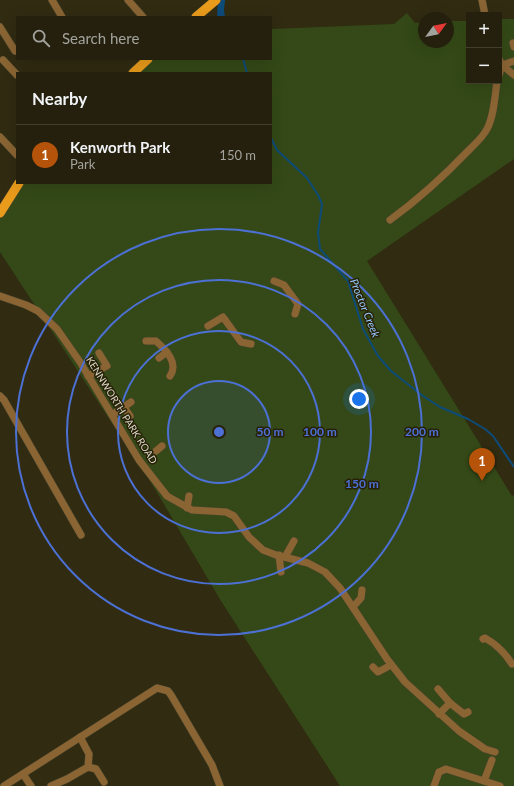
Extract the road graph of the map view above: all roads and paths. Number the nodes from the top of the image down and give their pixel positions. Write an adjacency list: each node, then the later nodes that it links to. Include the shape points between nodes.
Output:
1 (52, 0): 6 (street)
2 (128, 0): 7 (street)
3 (482, 0): 5 (street)
4 (213, 2): 8 (main road)
5 (484, 12)
6 (61, 16)
7 (142, 16)
8 (197, 16)
9 (0, 28): 12 (street)
10 (514, 43): 11 (street)
11 (514, 47)
12 (16, 50): 14 (street)
13 (147, 60): 18 (main road)
14 (1, 61): 19 (street)
15 (502, 62): 16 (street)
16 (514, 62)
17 (502, 63): 20 (street)
18 (134, 72)
19 (16, 74)
20 (514, 75)
21 (497, 84): 26 (street, via 491,116 482,136 423,195)
22 (0, 137): 23 (street)
23 (16, 154)
24 (18, 184): 25 (main road)
25 (1, 208)
26 (390, 220)
27 (274, 281): 29 (street, via 284,285 298,304)
28 (0, 296): 36 (street, KENNWORTH PARK ROAD, via 26,305 48,320 66,340)
29 (295, 314)
30 (208, 326): 32 (street, via 223,317 240,342)
31 (146, 340): 33 (street, via 156,341)
32 (251, 344)
33 (167, 352): 35 (street); 37 (street, via 172,359 173,371)
34 (99, 353): 36 (street, via 107,366)
35 (159, 358)
36 (88, 376): 41 (street, KENNWORTH PARK ROAD)
37 (170, 376)
38 (0, 396): 47 (street)
39 (131, 402): 40 (street)
40 (124, 407): 41 (street); 42 (street)
41 (112, 415): 46 (street, KENNWORTH PARK ROAD, via 139,460 161,489)
42 (130, 416)
43 (162, 446): 44 (street)
44 (156, 451)
45 (189, 496): 46 (street)
46 (186, 508): 49 (street, KENNWORTH PARK ROAD, via 226,512 234,516 253,542 264,550)
47 (81, 535)
48 (294, 541): 49 (street)
49 (282, 556): 50 (street); 52 (street, KENNWORTH PARK ROAD, via 308,563 325,572)
50 (280, 572)
51 (362, 590): 52 (street, via 361,598)
52 (353, 607): 55 (street, KENNWORTH PARK ROAD)
53 (483, 639): 54 (street, via 492,642)
54 (512, 664)
55 (391, 665): 56 (street, via 378,672); 60 (street, KENNWORTH PARK ROAD)
56 (373, 667)
57 (438, 689): 58 (street)
58 (450, 703): 59 (street, via 464,714); 60 (street)
59 (468, 712)
60 (439, 714): 62 (street, KENNWORTH PARK ROAD, via 472,741)
61 (80, 737): 64 (street, via 88,754); 65 (street); 71 (street, via 157,688 168,691 212,765)
62 (495, 752)
63 (492, 760): 66 (street)
64 (88, 767): 67 (street, via 96,769); 70 (street)
65 (23, 774): 68 (street); 69 (street)
66 (484, 781): 72 (street, via 446,769 440,772); 73 (street)
67 (104, 782)
68 (4, 786)
69 (31, 786)
70 (51, 786)
71 (220, 786)
72 (434, 786)
73 (500, 786)

